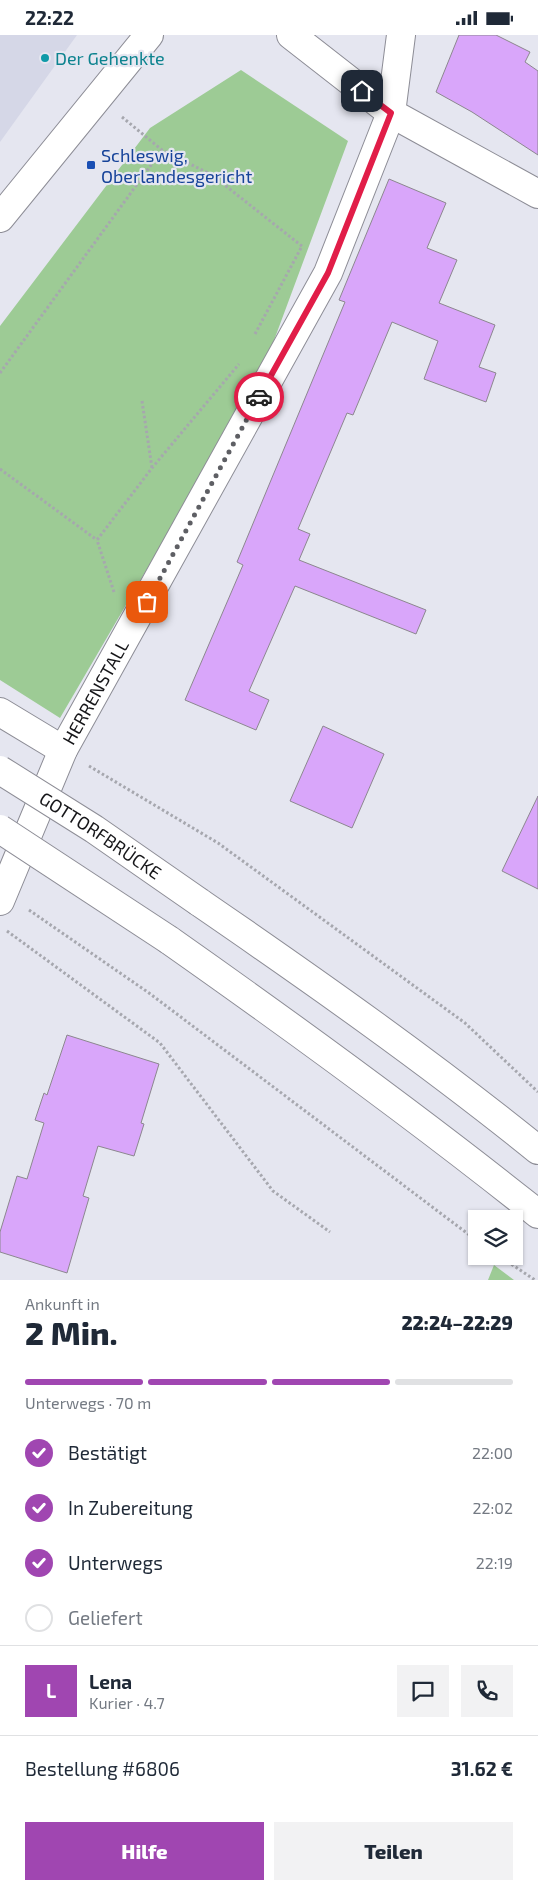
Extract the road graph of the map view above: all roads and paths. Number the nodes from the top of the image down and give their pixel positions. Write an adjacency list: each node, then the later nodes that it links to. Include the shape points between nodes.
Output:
1 (149, 35): 4 (main road)
2 (291, 35): 5 (main road)
3 (401, 35): 5 (main road, HERRENSTALL)
4 (98, 97): 6 (path); 8 (main road)
5 (391, 113): 7 (main road); 10 (main road, HERRENSTALL)
6 (162, 150): 9 (path, via 212,175); 13 (path)
7 (538, 194)
8 (0, 218)
9 (302, 246): 10 (path); 11 (path)
10 (328, 273): 18 (main road, HERRENSTALL)
11 (253, 338)
12 (240, 363): 15 (path)
13 (0, 373)
14 (142, 401): 15 (path)
15 (152, 468): 17 (path)
16 (0, 469): 17 (path)
17 (98, 540): 18 (path)
18 (128, 636): 20 (main road, HERRENSTALL)
19 (0, 711): 20 (main road, HERRENSTALL)
20 (63, 750): 23 (main road); 25 (path, via 218,843 465,1023)
21 (0, 771): 26 (main road, GOTTORFBRÜCKE, bridge, via 94,829 343,1001)
22 (0, 829): 27 (main road, bridge, via 169,940 313,1041)
23 (2, 897): 29 (path, via 149,993)
24 (0, 926): 28 (path, via 160,1043 273,1191)
25 (538, 1092)
26 (538, 1150)
27 (538, 1214)
28 (330, 1232)
29 (468, 1234)
30 (512, 1265): 31 (path)
31 (535, 1280)

